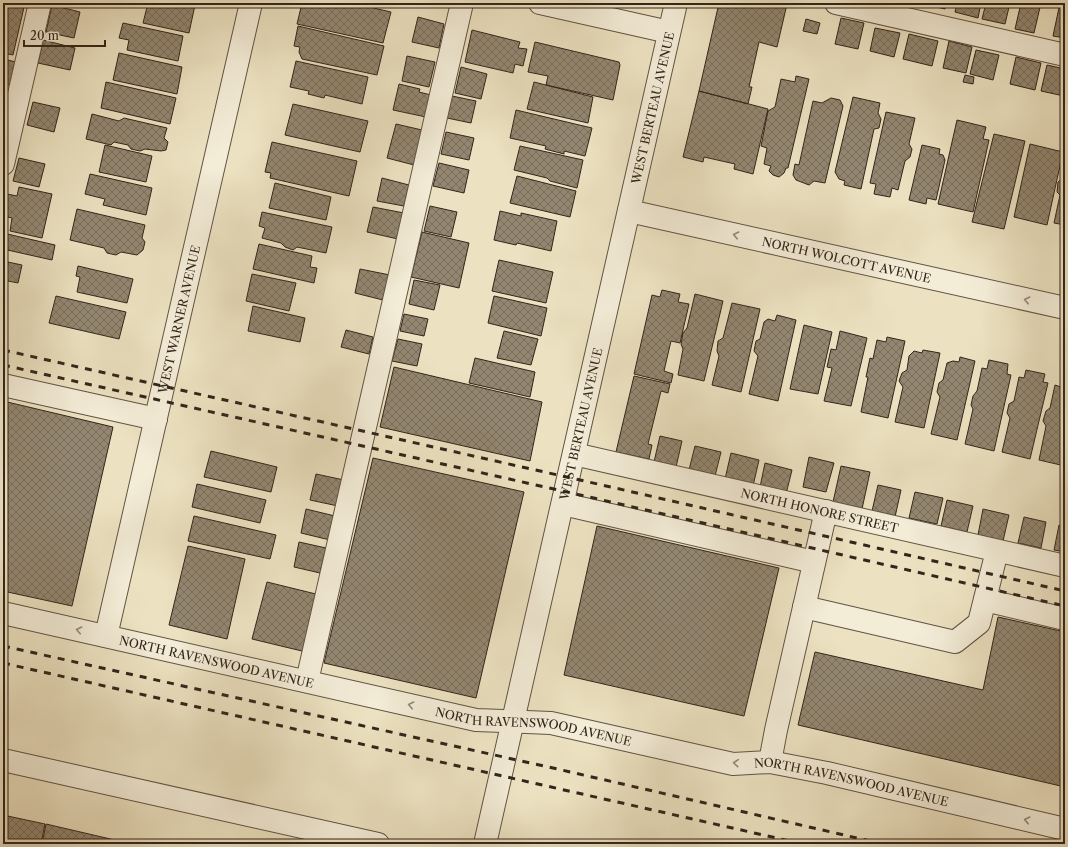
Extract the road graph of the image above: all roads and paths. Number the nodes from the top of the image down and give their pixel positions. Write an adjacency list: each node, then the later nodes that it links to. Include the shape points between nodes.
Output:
1 (40, 3): 9 (street)
2 (251, 3): 13 (street, WEST WARNER AVENUE)
3 (462, 3): 25 (street)
4 (540, 3): 7 (street)
5 (676, 3): 7 (street, WEST BERTEAU AVENUE)
6 (836, 3): 8 (street)
7 (670, 32): 10 (street, WEST BERTEAU AVENUE)
8 (1065, 55)
9 (3, 164)
10 (629, 212): 11 (street, NORTH WOLCOTT AVENUE, one-way to 10); 14 (street, WEST BERTEAU AVENUE)
11 (1065, 308)
12 (3, 385): 13 (street)
13 (156, 420): 24 (street, WEST WARNER AVENUE)
14 (574, 454): 15 (street, WEST BERTEAU AVENUE); 16 (street, NORTH HONORE STREET)
15 (562, 504): 18 (street); 26 (street, WEST BERTEAU AVENUE)
16 (826, 511): 17 (street, NORTH HONORE STREET); 18 (street)
17 (996, 550): 19 (street, NORTH HONORE STREET); 20 (street)
18 (814, 562): 21 (street)
19 (1065, 566)
20 (985, 600): 21 (street, via 979,623 955,642); 23 (street)
21 (804, 607): 28 (street)
22 (3, 613): 24 (street, NORTH RAVENSWOOD AVENUE, one-way to 22)
23 (1065, 619)
24 (106, 636): 25 (street, NORTH RAVENSWOOD AVENUE)
25 (307, 681): 26 (street, NORTH RAVENSWOOD AVENUE, one-way to 25, via 476,720)
26 (513, 721): 28 (street, NORTH RAVENSWOOD AVENUE, one-way to 26, via 733,764 551,723); 31 (street, WEST BERTEAU AVENUE)
27 (3, 760): 30 (street)
28 (770, 762): 29 (street, NORTH RAVENSWOOD AVENUE, one-way to 28, via 827,773)
29 (1065, 830)
30 (378, 844)
31 (486, 844)

